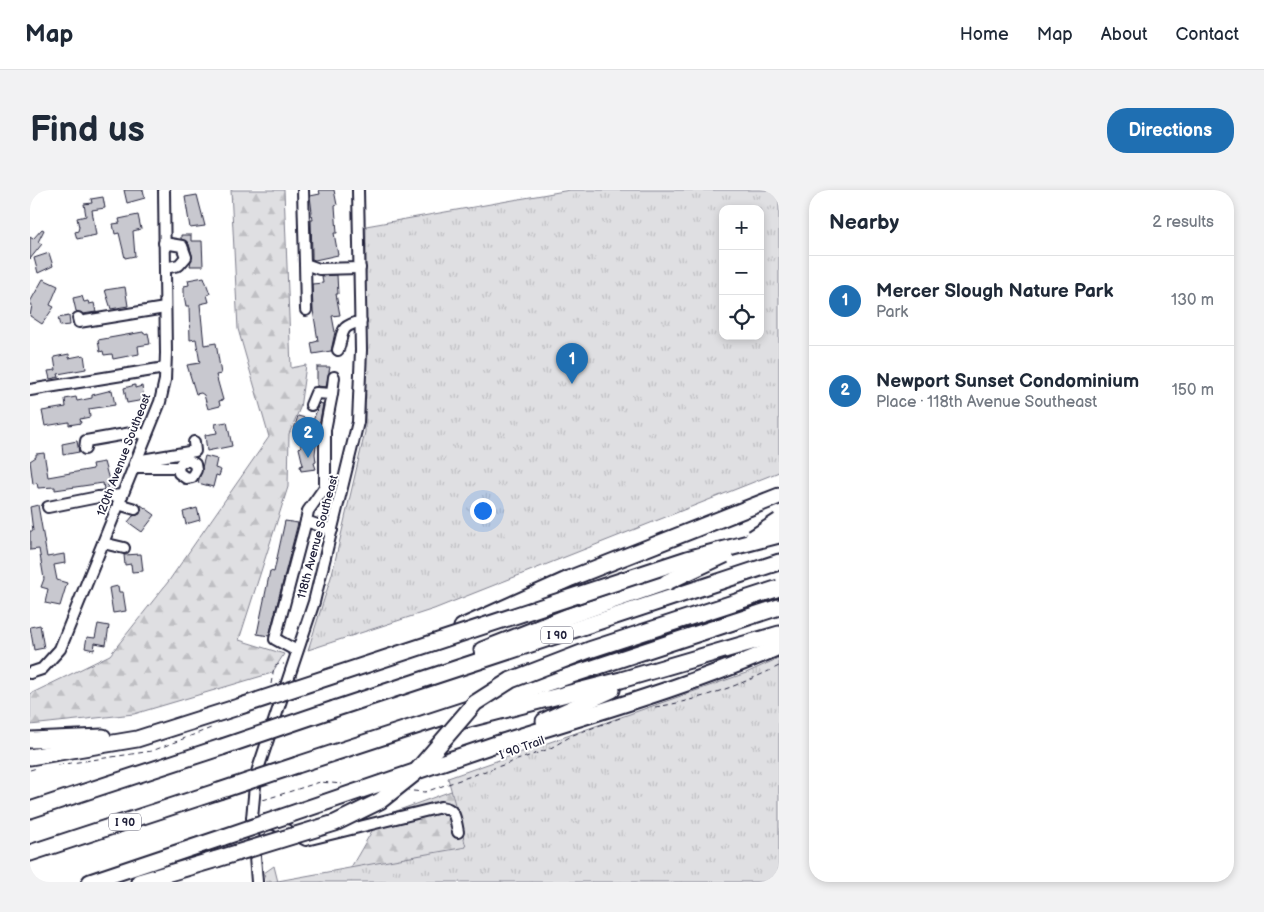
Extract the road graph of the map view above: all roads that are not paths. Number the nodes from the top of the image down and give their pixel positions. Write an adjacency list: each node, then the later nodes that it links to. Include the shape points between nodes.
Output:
1 (164, 190): 4 (street, 120th Avenue Southeast)
2 (303, 190): 5 (street)
3 (358, 190): 7 (street, 118th Avenue Southeast)
4 (164, 243): 6 (street, 120th Avenue Southeast); 6 (street, via 182,246 186,257 179,265)
5 (305, 264): 7 (street, via 320,269); 9 (street)
6 (165, 268): 8 (street, 120th Avenue Southeast)
7 (360, 268): 11 (street, 118th Avenue Southeast)
8 (165, 308): 10 (street, via 79,322); 13 (street, 120th Avenue Southeast)
9 (306, 310)
10 (78, 318)
11 (361, 321): 12 (street, via 345,327); 29 (street, 118th Avenue Southeast, via 358,422)
12 (338, 350)
13 (165, 368): 15 (street); 18 (street, 120th Avenue Southeast, via 160,402)
14 (334, 377): 16 (street)
15 (30, 390)
16 (332, 394): 17 (street, via 316,393); 27 (street, via 325,430 325,487 308,511)
17 (311, 405)
18 (146, 436): 20 (street, via 137,432 86,441); 21 (street, 120th Avenue Southeast)
19 (194, 442): 21 (street, via 195,451)
20 (85, 448)
21 (135, 464): 22 (street); 24 (street, 120th Avenue Southeast)
22 (178, 467)
23 (779, 496): 39 (highway, bridge, via 571,578)
24 (120, 500): 25 (street, via 98,497); 26 (street); 31 (street, 120th Avenue Southeast)
25 (48, 507)
26 (135, 509)
27 (306, 521): 29 (street); 38 (street, via 275,639)
28 (779, 521): 42 (highway, bridge, via 695,571 569,616)
29 (332, 530): 38 (street, 118th Avenue Southeast, via 314,602)
30 (779, 535): 39 (highway, bridge, via 687,559)
31 (103, 543): 32 (street); 41 (street, 120th Avenue Southeast, via 60,649 42,669)
32 (124, 548)
33 (779, 562): 42 (highway, I 90)
34 (779, 588): 57 (highway, bridge, via 589,650 511,680 475,703 414,774 380,802 336,823)
35 (779, 607): 44 (highway, I 90, bridge)
36 (779, 634): 40 (highway)
37 (779, 647): 46 (highway, via 733,667)
38 (297, 651): 58 (street, 118th Avenue Southeast, via 256,775 252,818)
39 (388, 658): 43 (highway, bridge)
40 (669, 666): 44 (highway, via 462,720); 46 (highway)
41 (30, 673)
42 (334, 709): 48 (highway, I 90, bridge)
43 (207, 717): 45 (highway, via 111,736); 47 (highway, via 137,740)
44 (415, 728): 54 (highway, I 90, bridge)
45 (30, 740)
46 (496, 744): 53 (highway, bridge)
47 (30, 757)
48 (170, 764): 49 (highway); 50 (highway, I 90)
49 (30, 800)
50 (30, 810)
51 (263, 819): 52 (street, via 306,840 441,807 450,808 454,813)
52 (458, 832)
53 (205, 844): 55 (highway); 56 (highway)
54 (30, 853)
55 (90, 882)
56 (125, 882)
57 (139, 882)
58 (257, 882)

